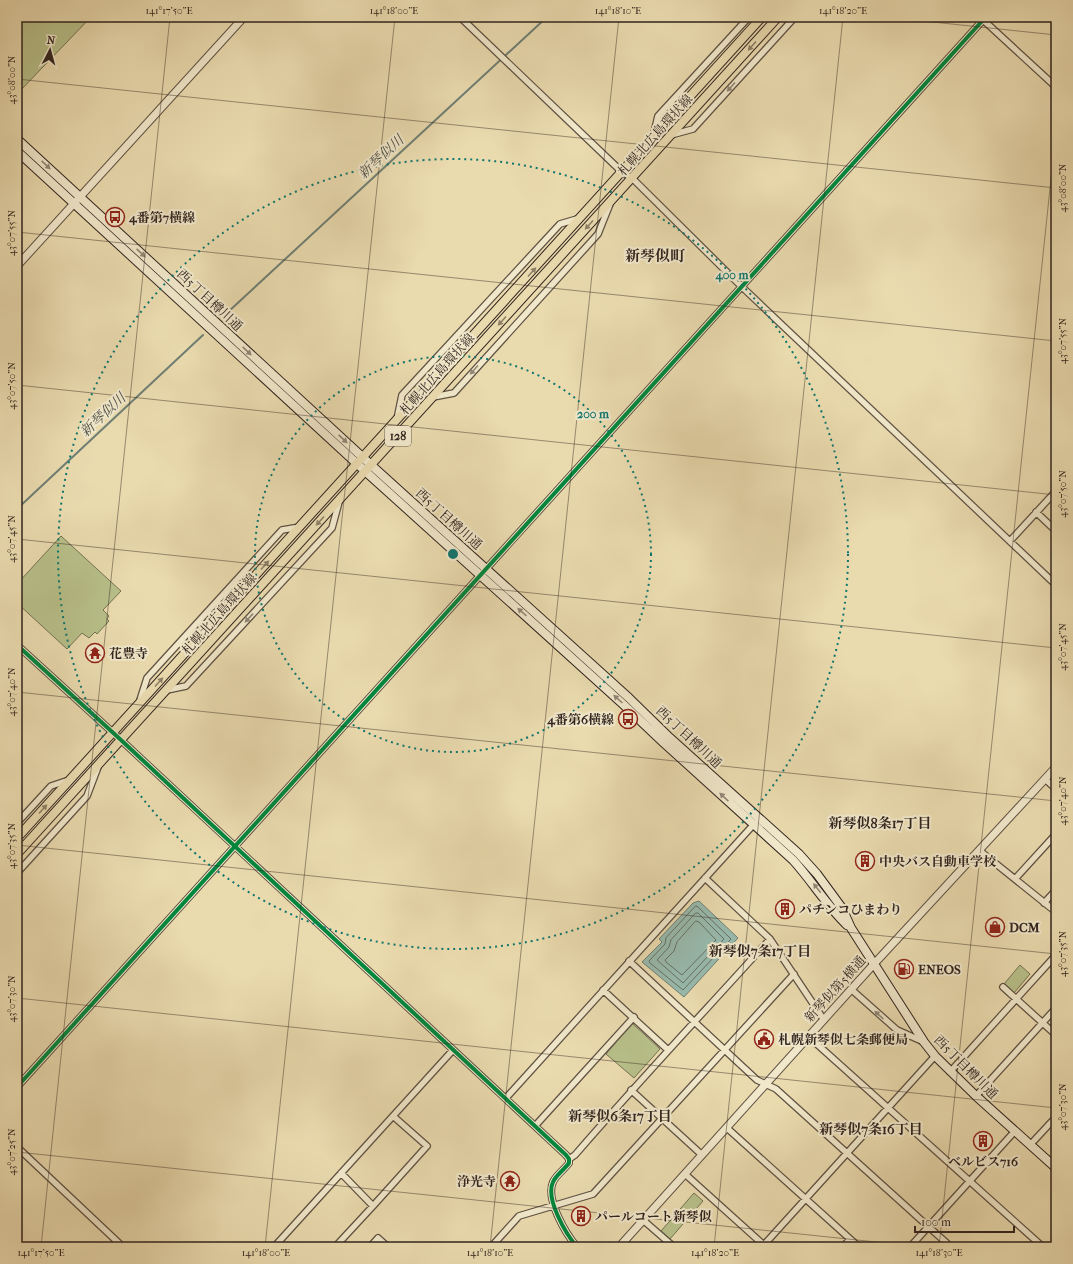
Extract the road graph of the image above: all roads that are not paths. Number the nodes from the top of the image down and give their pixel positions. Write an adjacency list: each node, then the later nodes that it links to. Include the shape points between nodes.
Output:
1 (244, 17): 15 (street)
2 (460, 17): 13 (street)
3 (749, 17): 11 (street, via 658,116)
4 (762, 17): 11 (main road, 札幌北広島環状線 / 128)
5 (778, 17): 9 (main road, 札幌北広島環状線 / 128, one-way to 9)
6 (795, 17): 9 (street, one-way to 9, via 693,129)
7 (981, 18): 8 (street); 20 (street)
8 (1056, 87)
9 (671, 135): 14 (main road, 札幌北広島環状線 / 128)
10 (17, 139): 15 (main road, 西5丁目樽川通, one-way to 15)
11 (652, 139): 13 (main road, 札幌北広島環状線 / 128)
12 (17, 151): 17 (main road, 西5丁目樽川通)
13 (622, 172): 14 (street); 18 (main road, 札幌北広島環状線 / 128)
14 (632, 178): 16 (main road, 札幌北広島環状線 / 128); 20 (street)
15 (80, 197): 17 (street); 23 (main road, 西5丁目樽川通, one-way to 23)
16 (612, 200): 21 (main road, 札幌北広島環状線 / 128, one-way to 21); 21 (street, one-way to 21, via 598,234 454,393)
17 (74, 203): 19 (street); 23 (main road, 西5丁目樽川通)
18 (580, 218): 22 (main road, 札幌北広島環状線 / 128, one-way to 18); 22 (street, via 560,224 402,395)
19 (17, 266)
20 (741, 286): 29 (street); 30 (street)
21 (433, 397): 24 (main road, 札幌北広島環状線 / 128)
22 (396, 421): 23 (main road, 札幌北広島環状線 / 128)
23 (360, 461): 24 (main road, 西5丁目樽川通); 34 (main road, 札幌北広島環状線 / 128, one-way to 23)
24 (368, 468): 26 (main road, 札幌北広島環状線 / 128); 30 (main road, 西5丁目樽川通)
25 (1056, 491): 27 (street)
26 (339, 500): 33 (main road, 札幌北広島環状線 / 128, one-way to 33); 33 (street, one-way to 33, via 332,528 186,686)
27 (1036, 512): 28 (street); 29 (street)
28 (1056, 531)
29 (1010, 541): 31 (street)
30 (483, 572): 41 (main road, 西5丁目樽川通, via 664,743); 45 (street)
31 (1056, 585)
32 (17, 645): 34 (street)
33 (166, 690): 35 (main road, 札幌北広島環状線 / 128)
34 (112, 733): 35 (street); 38 (main road, 札幌北広島環状線 / 128)
35 (121, 740): 36 (main road, 札幌北広島環状線 / 128); 45 (street)
36 (100, 763): 47 (main road, 札幌北広島環状線 / 128); 48 (street, via 88,796)
37 (1056, 767): 39 (street, 新琴似第5横通)
38 (70, 780): 42 (street, via 51,786); 44 (main road, 札幌北広島環状線 / 128, one-way to 38)
39 (1045, 780): 40 (street); 46 (street, 新琴似第5横通)
40 (1056, 789)
41 (756, 822): 49 (street); 57 (main road, 西5丁目樽川通, via 810,879 834,913 850,928)
42 (17, 823)
43 (1056, 834): 50 (street)
44 (17, 838)
45 (234, 847): 71 (street); 77 (street)
46 (980, 851): 50 (street); 57 (street, 新琴似第5横通)
47 (17, 854)
48 (17, 873)
49 (705, 878): 54 (street); 56 (street)
50 (1015, 879): 52 (street)
51 (1056, 890): 52 (street)
52 (1044, 903): 53 (street)
53 (1056, 912)
54 (770, 939): 58 (street); 66 (street)
55 (1056, 955): 62 (street)
56 (629, 961): 60 (street); 66 (street)
57 (874, 964): 61 (street, 新琴似第5横通); 70 (main road, 西5丁目樽川通)
58 (794, 974): 65 (street); 73 (street)
59 (1003, 987): 62 (street)
60 (603, 990): 64 (street); 80 (street)
61 (852, 990): 65 (street, 新琴似第5横通); 70 (street, one-way to 61, via 896,1030)
62 (1017, 999): 67 (street); 75 (street)
63 (1056, 1008): 67 (street)
64 (634, 1017): 72 (street); 85 (street)
65 (824, 1020): 69 (street, 新琴似第5横通)
66 (695, 1022): 72 (street); 73 (street)
67 (1042, 1023): 68 (street); 79 (street)
68 (1056, 1035)
69 (809, 1037): 76 (street, 新琴似第5横通); 81 (street)
70 (924, 1042): 74 (main road, 西5丁目樽川通)
71 (453, 1050): 80 (street); 82 (street)
72 (668, 1050): 78 (street)
73 (725, 1050): 76 (street, via 757,1080); 84 (street)
74 (935, 1056): 75 (main road, 西5丁目樽川通); 81 (street)
75 (950, 1072): 79 (main road, 西5丁目樽川通)
76 (766, 1084): 86 (street, 新琴似第5横通); 90 (street, via 776,1089)
77 (17, 1087)
78 (631, 1090): 84 (street); 92 (street)
79 (976, 1096): 87 (main road, 西5丁目樽川通)
80 (506, 1098): 85 (street)
81 (888, 1107): 90 (street); 96 (street)
82 (393, 1116): 94 (street); 99 (street, via 427,1146)
83 (1056, 1117): 88 (street)
84 (662, 1118): 91 (street); 98 (street, via 593,1194)
85 (535, 1126): 92 (street)
86 (727, 1128): 91 (street, 新琴似第5横通); 97 (street)
87 (1015, 1131): 88 (main road, 西5丁目樽川通); 96 (street)
88 (1030, 1145): 93 (main road, 西5丁目樽川通)
89 (17, 1147): 104 (street)
90 (846, 1153): 97 (street); 101 (street)
91 (702, 1155): 95 (street, 新琴似第5横通)
92 (569, 1160): 98 (street, via 552,1184)
93 (1056, 1168)
94 (341, 1173): 99 (street); 105 (street)
95 (685, 1174): 100 (street, 新琴似第5横通); 103 (street)
96 (970, 1180): 101 (street); 117 (street)
97 (806, 1199): 102 (street); 103 (street)
98 (554, 1205): 109 (street, via 520,1216); 110 (street, via 565,1230)
99 (372, 1206): 106 (street)
100 (644, 1220): 111 (street, 新琴似第5横通); 112 (street)
101 (928, 1227): 115 (street); 116 (street)
102 (850, 1239): 113 (street); 114 (street)
103 (764, 1246)
104 (124, 1247)
105 (274, 1247)
106 (335, 1247)
107 (370, 1247): 108 (street, via 378,1238)
108 (388, 1247)
109 (491, 1247)
110 (577, 1247)
111 (619, 1247)
112 (674, 1247)
113 (843, 1247)
114 (859, 1247)
115 (910, 1247)
116 (951, 1247)
117 (1043, 1247)

